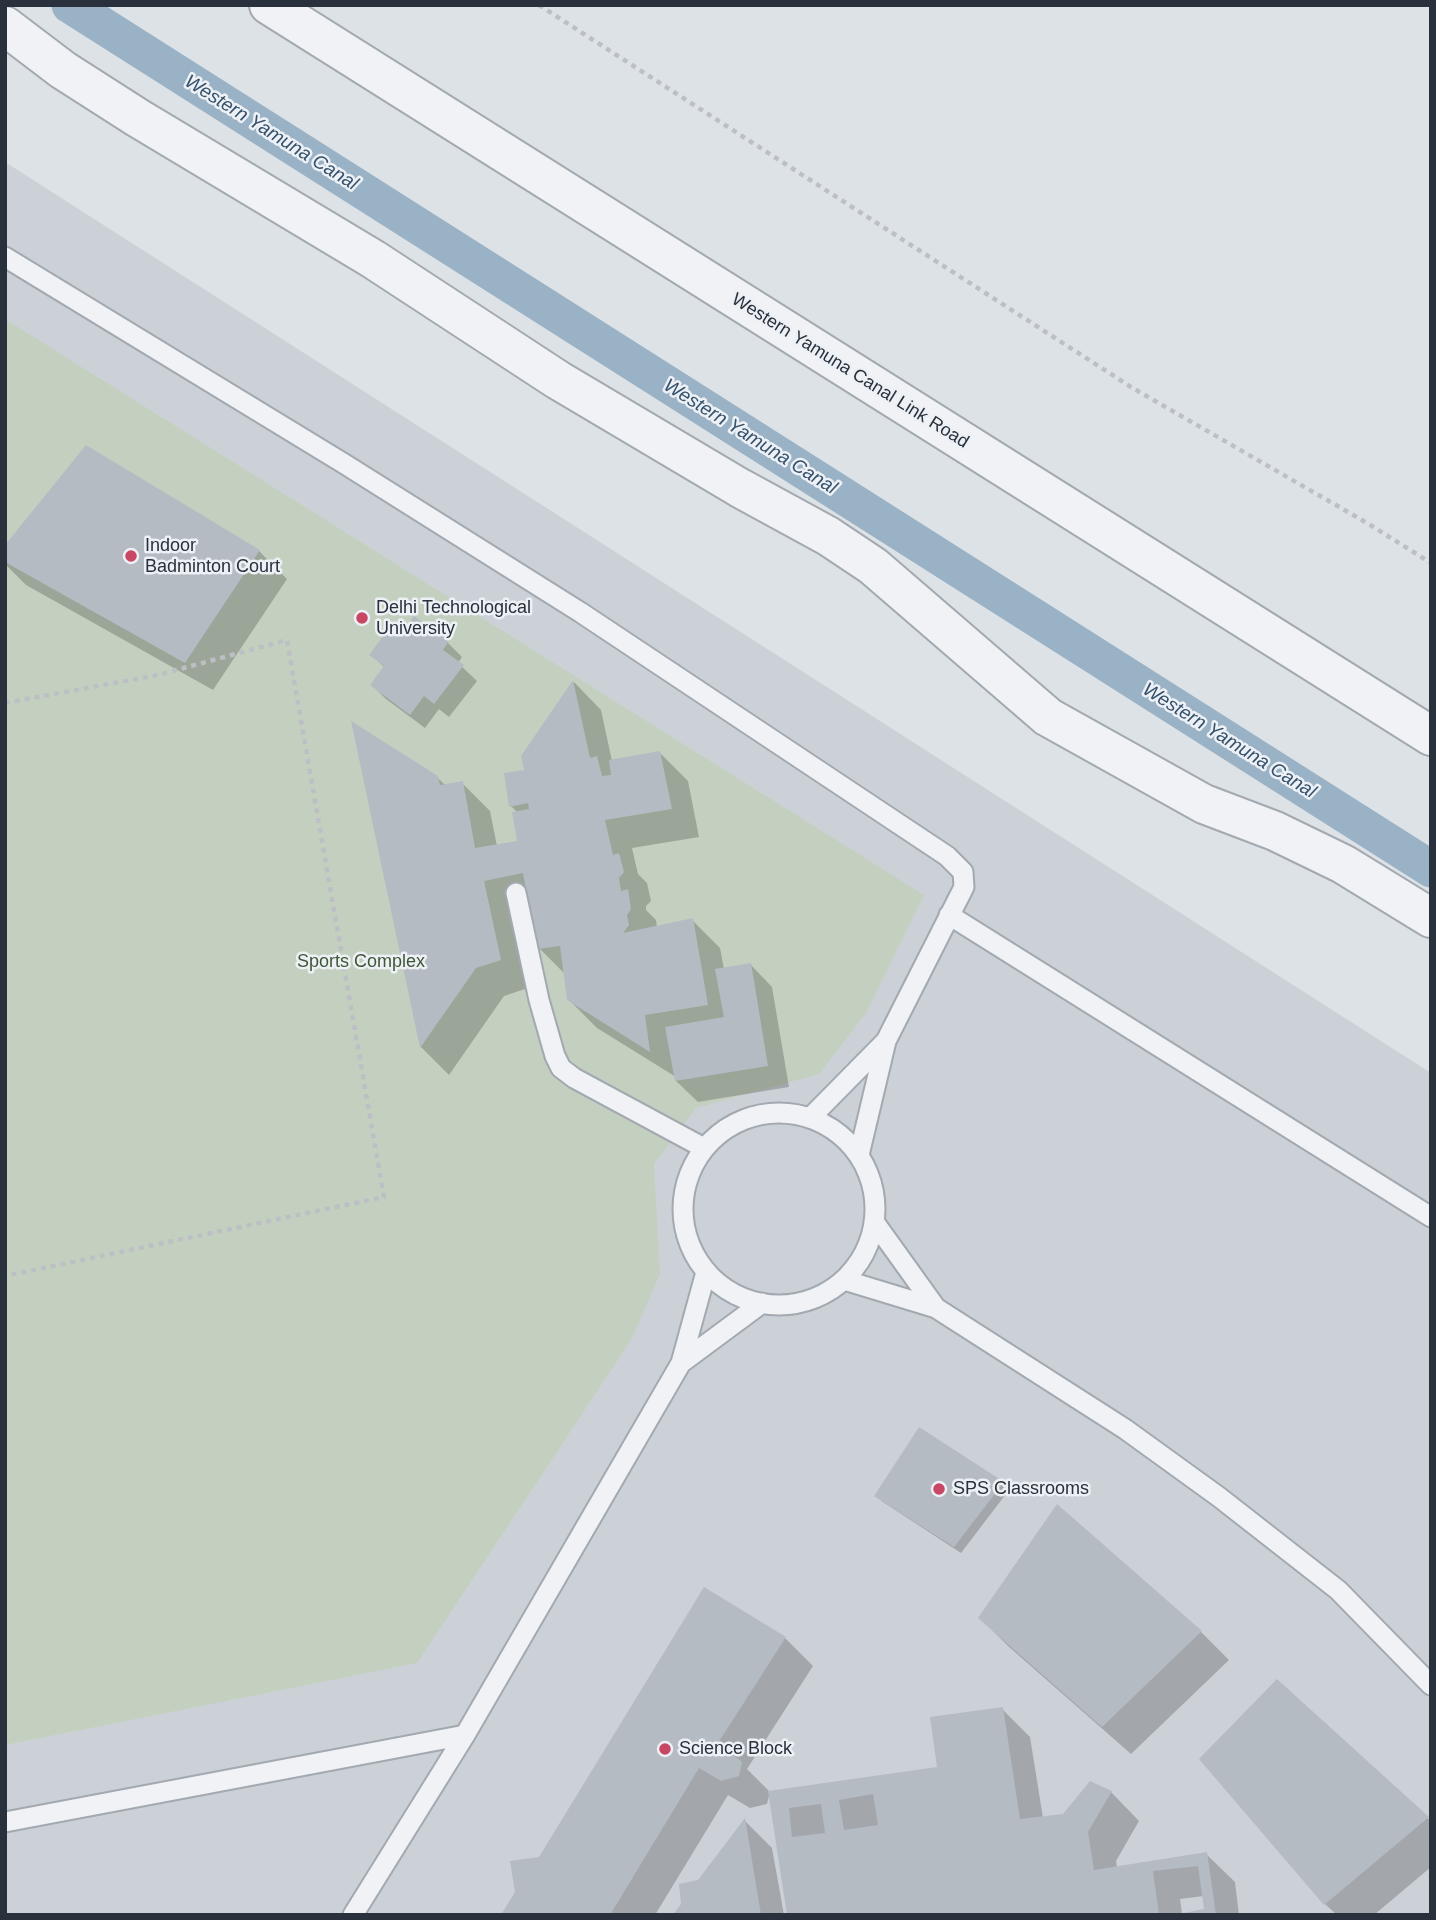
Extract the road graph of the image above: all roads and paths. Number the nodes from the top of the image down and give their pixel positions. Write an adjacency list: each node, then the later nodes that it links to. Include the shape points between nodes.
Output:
1 (269, 5): 7 (street, Western Yamuna Canal Link Road)
2 (539, 5): 5 (path, via 1131,387)
3 (5, 26): 10 (street, via 63,70 373,259 558,380 828,536 873,566 1048,717 1204,804 1343,864)
4 (5, 257): 9 (lane, via 580,612 947,856 963,872 964,887)
5 (1431, 563)
6 (5, 703): 18 (path, via 158,676 287,640 384,1197)
7 (1431, 736)
8 (516, 893): 13 (lane, via 539,1000 561,1068)
9 (949, 915): 11 (lane); 15 (lane)
10 (1431, 918)
11 (886, 1041): 12 (lane); 14 (lane)
12 (810, 1118): 13 (lane, via 768,1113 743,1120); 14 (lane, via 842,1135)
13 (704, 1148): 17 (lane, via 689,1176 683,1201 684,1227)
14 (859, 1155): 16 (lane, via 871,1178)
15 (1431, 1217)
16 (875, 1223): 19 (lane, via 864,1254); 21 (lane)
17 (706, 1272): 20 (lane, via 728,1291); 22 (lane)
18 (5, 1276)
19 (844, 1280): 20 (lane, via 804,1302); 21 (lane)
20 (762, 1303): 22 (lane)
21 (936, 1308): 23 (lane, via 1125,1429 1219,1497 1338,1590)
22 (681, 1363): 24 (lane)
23 (1431, 1685)
24 (465, 1735): 25 (lane); 26 (lane)
25 (5, 1822)
26 (353, 1915)

